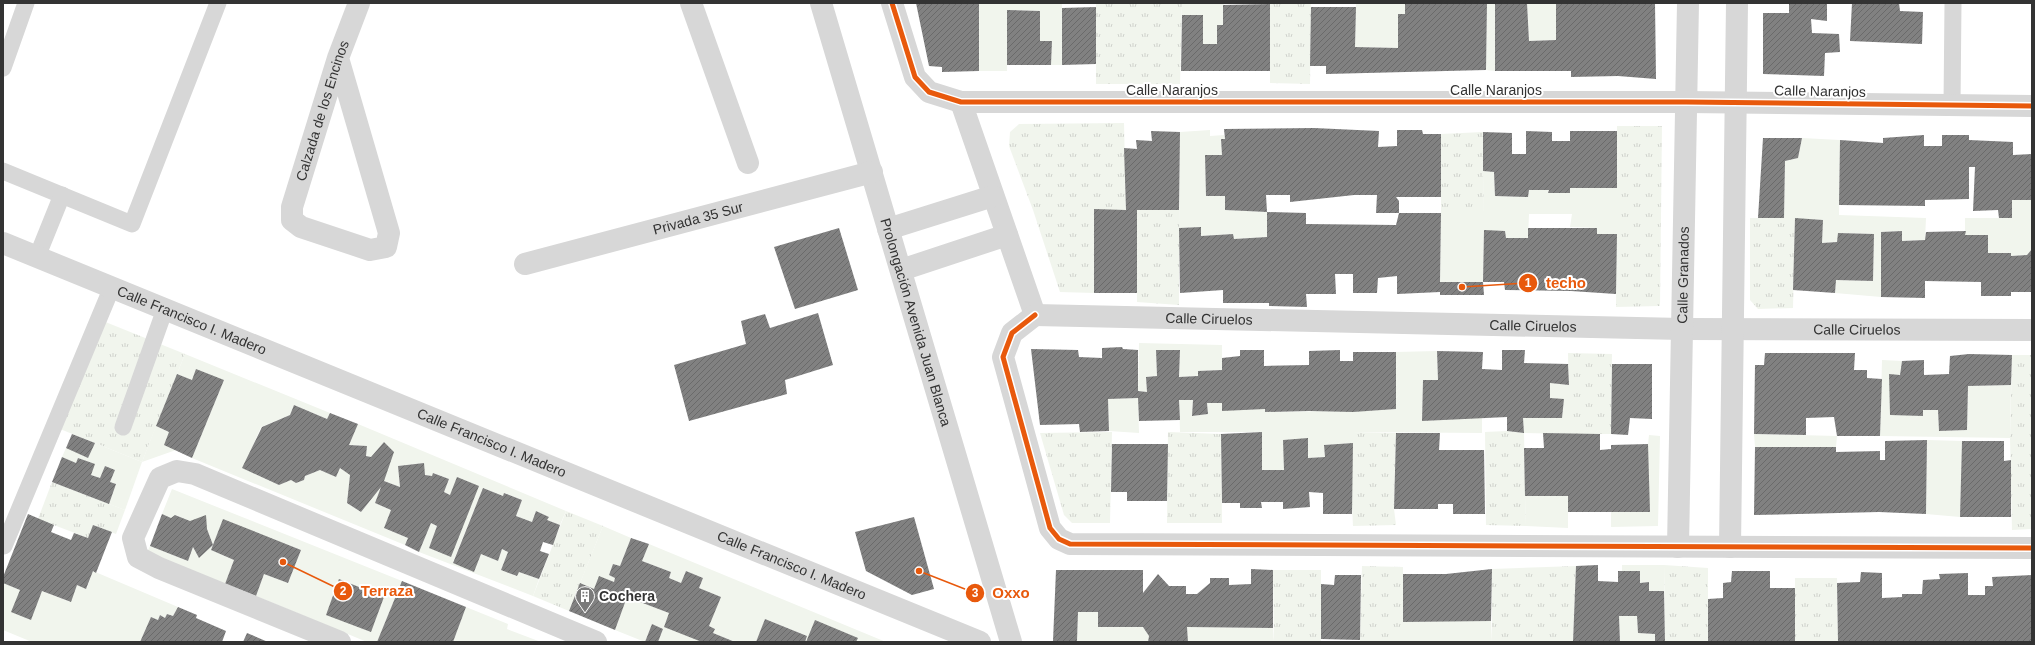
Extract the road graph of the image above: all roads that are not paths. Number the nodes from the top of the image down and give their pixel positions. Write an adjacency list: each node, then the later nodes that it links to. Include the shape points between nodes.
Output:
1 (26, 3): 11 (lane)
2 (218, 3): 20 (lane, via 132,224)
3 (359, 3): 10 (street, Calzada de los Encinos)
4 (690, 3): 17 (street)
5 (821, 3): 19 (street, Prolongación Avenida Juan Blanca)
6 (892, 3): 12 (street, Calle Naranjos, via 915,77 929,92)
7 (1688, 3): 13 (street, Calle Granados)
8 (1737, 3): 14 (street)
9 (1954, 3): 15 (lane)
10 (338, 58): 10 (street, Calzada de los Encinos, via 292,207 292,220 301,226 370,250 386,247 389,233)
11 (3, 68)
12 (960, 102): 13 (street, Calle Naranjos); 21 (street)
13 (1686, 102): 14 (street, Calle Naranjos); 31 (street, Calle Granados)
14 (1736, 102): 15 (street, Calle Naranjos); 32 (street)
15 (1952, 105): 16 (street, Calle Naranjos)
16 (2032, 106)
17 (748, 163)
18 (3, 171): 20 (lane)
19 (872, 172): 22 (street, Prolongación Avenida Juan Blanca); 26 (street, Privada 35 Sur)
20 (62, 195): 25 (lane)
21 (993, 196): 22 (street); 23 (street)
22 (888, 229): 27 (street, Prolongación Avenida Juan Blanca)
23 (1007, 235): 27 (street); 30 (street)
24 (3, 243): 25 (street, Calle Francisco I. Madero)
25 (37, 257): 28 (street, Calle Francisco I. Madero)
26 (525, 264)
27 (901, 270): 42 (street, Prolongación Avenida Juan Blanca)
28 (112, 287): 29 (street, Calle Francisco I. Madero); 35 (lane)
29 (165, 309): 34 (lane); 41 (street, Calle Francisco I. Madero)
30 (1035, 314): 31 (street, Calle Ciruelos); 36 (street, via 1012,333 1003,357 1050,528 1059,539 1070,544)
31 (1682, 329): 32 (street, Calle Ciruelos); 36 (street, Calle Granados)
32 (1732, 329): 33 (street, Calle Ciruelos); 37 (street)
33 (2032, 330)
34 (124, 427)
35 (4, 546)
36 (1678, 547): 37 (street)
37 (1730, 547): 38 (street)
38 (2032, 548)
39 (340, 642): 40 (street, via 138,557 133,538 160,478 177,471 195,474)
40 (596, 642)
41 (980, 642)
42 (1011, 642)

